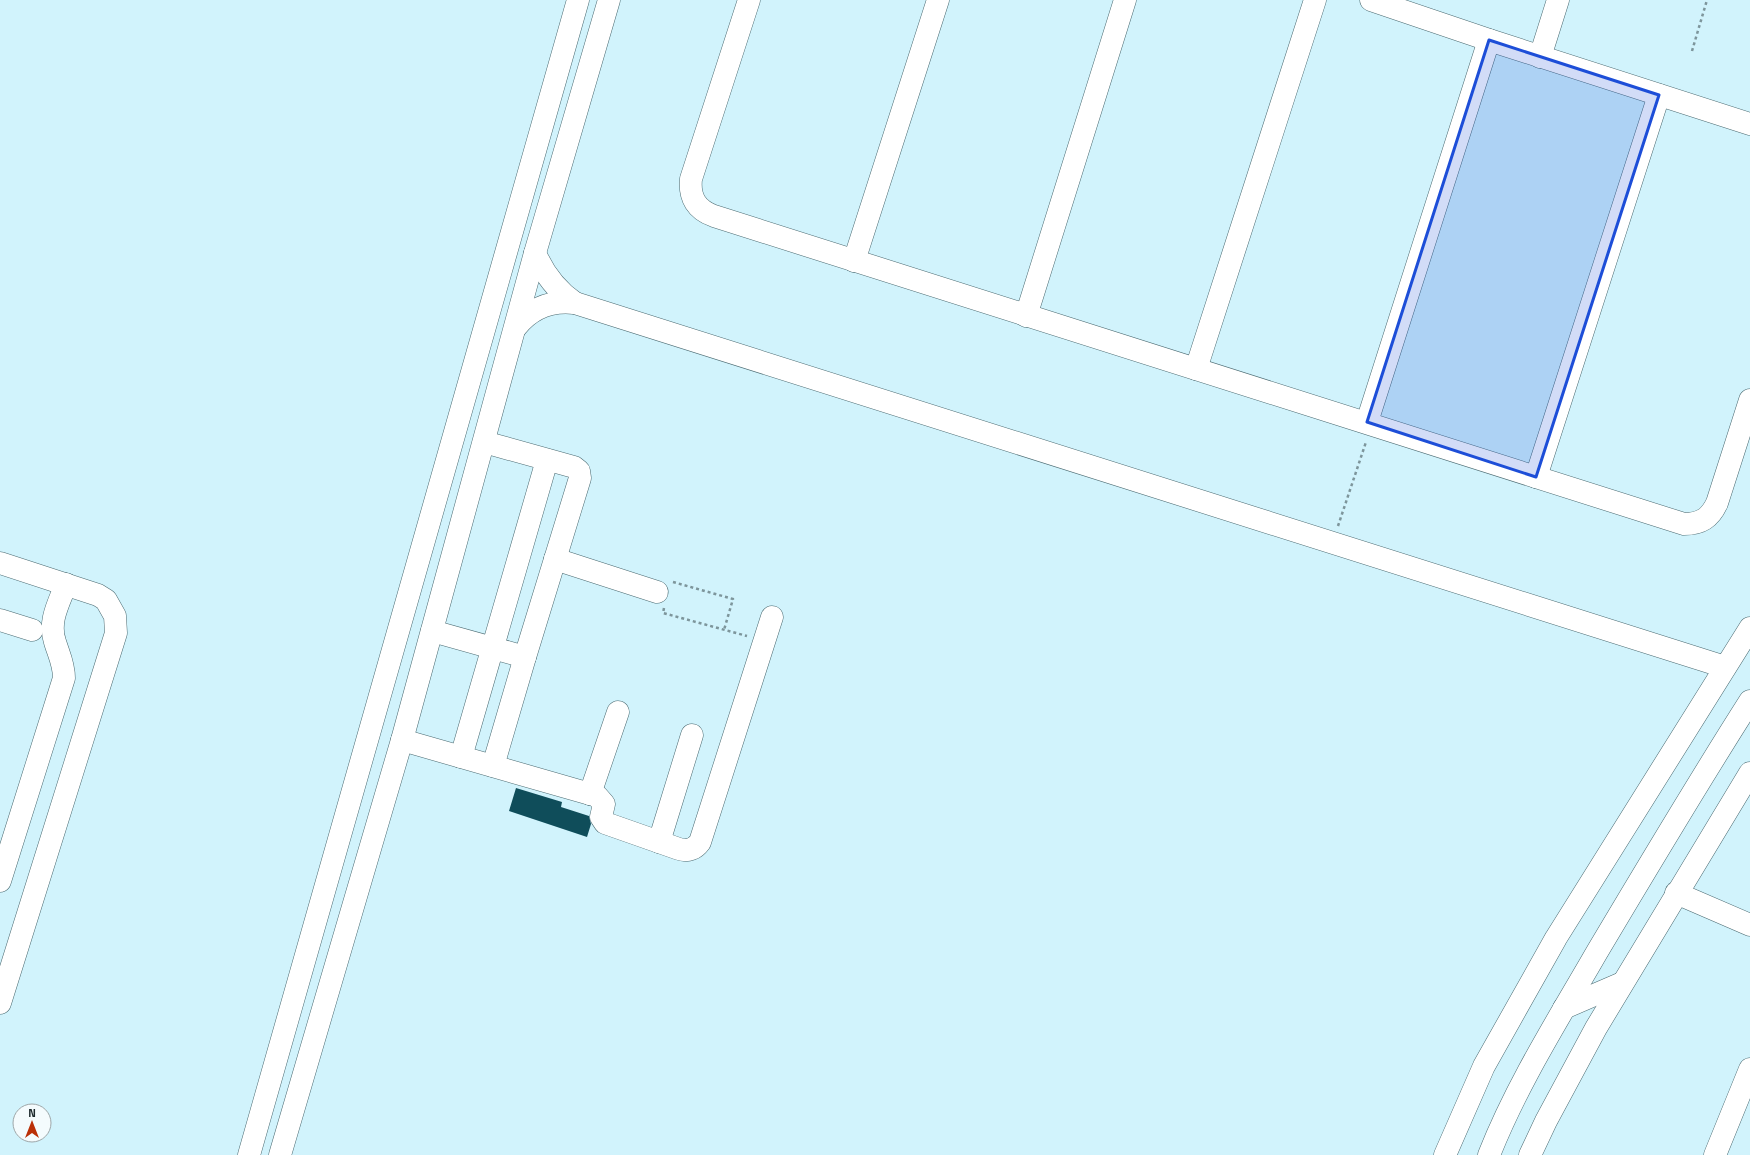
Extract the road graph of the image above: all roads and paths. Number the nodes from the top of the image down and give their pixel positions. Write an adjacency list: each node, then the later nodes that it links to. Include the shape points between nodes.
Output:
1 (578, 0): 58 (street)
2 (609, 0): 15 (street)
3 (749, 0): 16 (street, via 691,180 693,200 702,210 714,216)
4 (938, 0): 16 (street)
5 (1125, 0): 18 (street)
6 (1315, 0): 20 (street)
7 (1371, 0): 10 (street)
8 (1558, 0): 12 (street)
9 (1708, 0): 11 (path)
10 (1489, 40): 12 (street); 22 (street)
11 (1692, 51)
12 (1540, 57): 13 (street)
13 (1659, 95): 14 (street); 25 (street)
14 (1750, 124)
15 (535, 253): 17 (street, via 543,271 555,286); 19 (street)
16 (854, 261): 18 (street)
17 (575, 303): 19 (street, via 563,302 541,306 523,318); 26 (street)
18 (1026, 316): 20 (street)
19 (516, 327): 23 (street)
20 (1196, 369): 22 (street)
21 (1750, 400): 25 (street, via 1718,503 1712,514 1700,522 1684,524)
22 (1370, 423): 25 (street); 26 (path)
23 (484, 442): 24 (street); 36 (street)
24 (547, 460): 27 (street, via 574,467 580,474); 38 (street)
25 (1536, 477)
26 (1333, 543): 40 (street)
27 (555, 559): 30 (street); 39 (street)
28 (0, 563): 29 (street)
29 (66, 584): 50 (street, via 52,625 54,641 63,662 64,678); 55 (street, via 106,600 115,616 116,634)
30 (665, 594): 35 (path, via 663,613); 35 (path, via 673,582 733,599)
31 (772, 617): 37 (street)
32 (0, 620): 34 (street)
33 (1750, 628): 40 (street)
34 (32, 630)
35 (724, 630): 37 (path)
36 (432, 631): 38 (street); 44 (street)
37 (764, 641): 49 (street, via 700,842 693,849 684,851)
38 (491, 648): 39 (street); 45 (street)
39 (525, 657): 46 (street)
40 (1725, 667): 60 (street, via 1556,938 1507,1023 1466,1103)
41 (1750, 701): 56 (street)
42 (618, 712): 48 (street)
43 (692, 735): 49 (street)
44 (402, 740): 45 (street); 59 (street)
45 (461, 757): 46 (street)
46 (493, 766): 48 (street)
47 (1750, 773): 52 (street)
48 (590, 794): 49 (street, via 603,801 601,817 605,823)
49 (659, 842)
50 (5, 848): 51 (street)
51 (0, 880)
52 (1676, 893): 53 (street); 54 (street)
53 (1750, 925)
54 (1622, 983): 56 (street); 62 (street, via 1570,1074)
55 (0, 1003)
56 (1564, 1008): 61 (street, via 1520,1088)
57 (1750, 1069): 63 (street)
58 (249, 1155)
59 (280, 1155)
60 (1445, 1155)
61 (1489, 1155)
62 (1530, 1155)
63 (1715, 1155)

